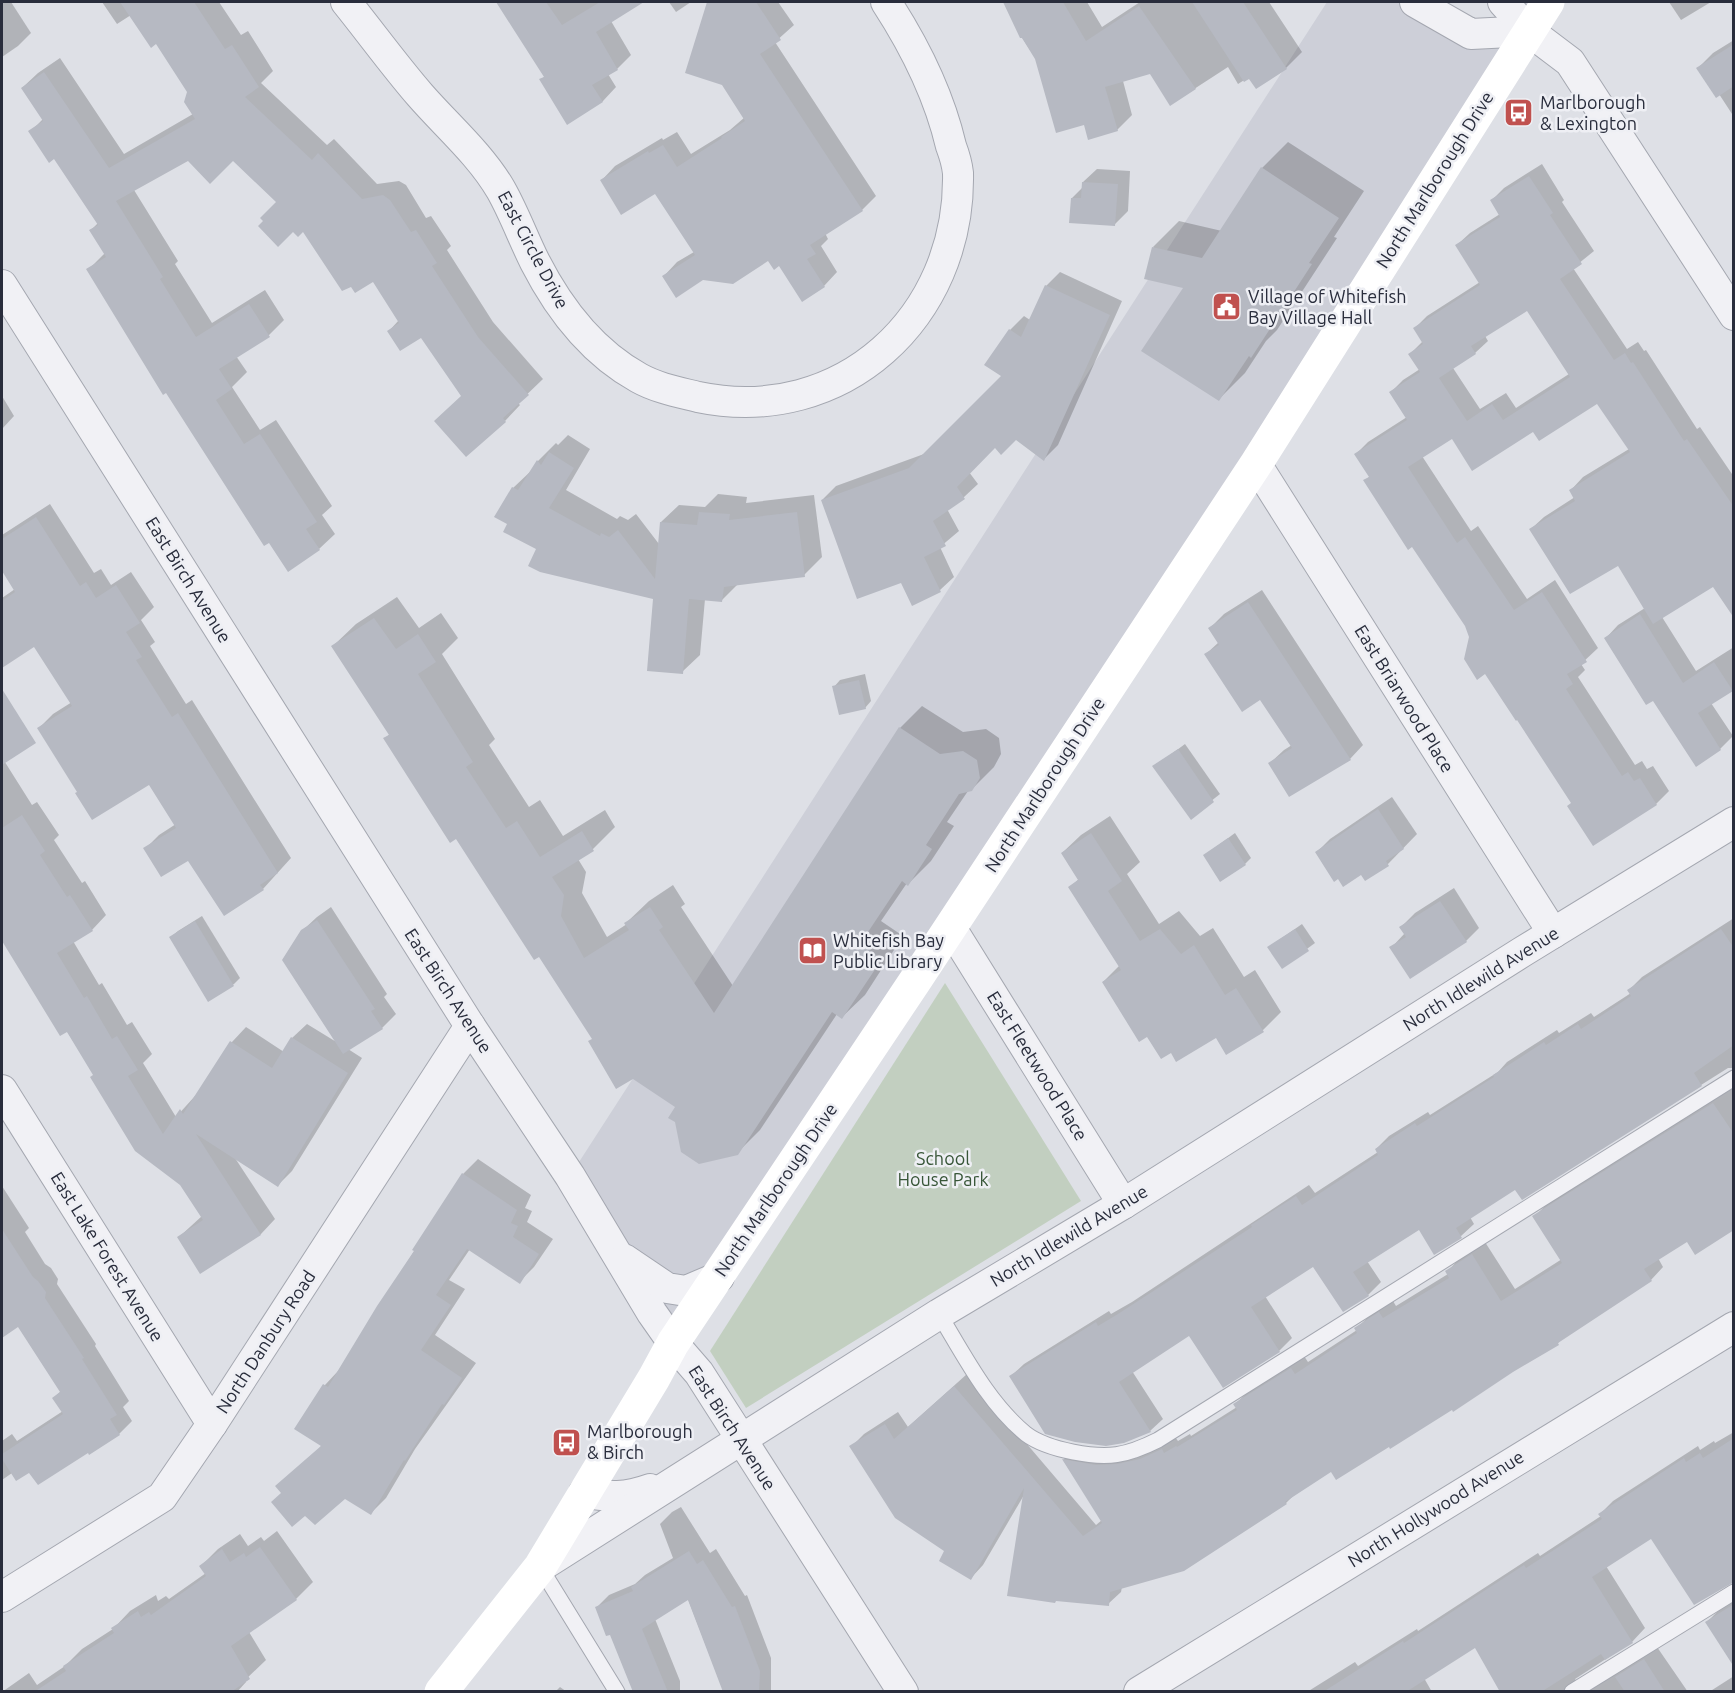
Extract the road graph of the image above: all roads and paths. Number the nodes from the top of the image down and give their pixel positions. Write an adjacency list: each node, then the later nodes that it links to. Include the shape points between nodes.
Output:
1 (346, 2): 2 (street, East Circle Drive, via 419,94 476,155 501,190 535,263 563,310 598,350 640,379 672,391 716,400 758,402 833,384 867,364 911,322 940,271 955,222 958,170 944,118)
2 (886, 2)
3 (1415, 2): 6 (street, via 1471,34)
4 (1503, 2): 6 (street)
5 (1548, 2): 6 (street, North Marlborough Drive)
6 (1529, 31): 8 (street, via 1570,62); 9 (street, North Marlborough Drive)
7 (2, 285): 13 (street, East Birch Avenue)
8 (1734, 315)
9 (1256, 464): 11 (street, North Marlborough Drive); 12 (street, East Briarwood Place)
10 (1734, 822): 12 (street, North Idlewild Avenue)
11 (951, 928): 16 (street, East Fleetwood Place); 18 (street, North Marlborough Drive)
12 (1553, 933): 16 (street, North Idlewild Avenue)
13 (470, 1026): 17 (street, East Birch Avenue); 22 (street, North Danbury Road)
14 (1734, 1078): 19 (lane, via 1133,1452 1097,1457 1060,1450 1027,1435 995,1403)
15 (2, 1090): 22 (street, East Lake Forest Avenue)
16 (1123, 1203): 19 (street, North Idlewild Avenue)
17 (617, 1254): 18 (street, via 667,1288 686,1291); 21 (street, East Birch Avenue)
18 (719, 1277): 21 (street, North Marlborough Drive)
19 (939, 1314): 23 (street, North Idlewild Avenue)
20 (1734, 1327): 32 (street, North Hollywood Avenue)
21 (673, 1343): 23 (street, East Birch Avenue, via 699,1373); 25 (street, North Marlborough Drive)
22 (212, 1424): 28 (street, North Danbury Road, via 162,1497)
23 (741, 1441): 24 (street, North Idlewild Avenue); 31 (street, East Birch Avenue)
24 (684, 1476): 25 (street, via 634,1495 612,1498); 26 (street, North Idlewild Avenue)
25 (584, 1493): 26 (street, North Marlborough Drive)
26 (540, 1567): 29 (street, North Idlewild Avenue); 30 (lane)
27 (1734, 1592): 33 (lane)
28 (2, 1597)
29 (441, 1692)
30 (617, 1692)
31 (903, 1692)
32 (1138, 1692)
33 (1572, 1692)

